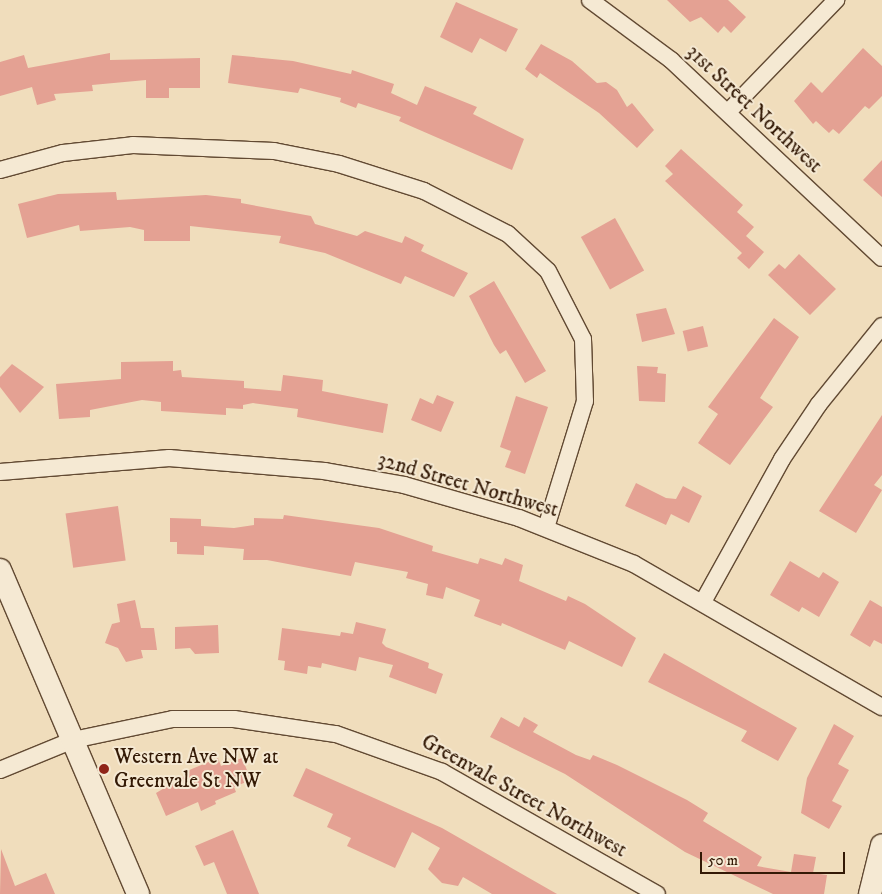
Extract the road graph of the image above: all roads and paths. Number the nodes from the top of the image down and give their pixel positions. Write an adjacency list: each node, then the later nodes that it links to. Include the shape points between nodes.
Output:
1 (590, 0): 3 (street, 31st Street Northwest, via 671,60)
2 (836, 0): 3 (street)
3 (728, 112): 5 (street, 31st Street Northwest)
4 (0, 170): 8 (street, via 63,153 133,145 274,151 408,185 508,234 548,271 583,339 586,401)
5 (882, 258)
6 (882, 326): 10 (street, via 792,444)
7 (0, 472): 8 (street, 32nd Street Northwest, via 169,458 315,470 404,485)
8 (546, 528): 10 (street, 32nd Street Northwest, via 634,564)
9 (0, 570): 12 (street)
10 (704, 600): 11 (street, 32nd Street Northwest)
11 (882, 707)
12 (72, 740): 13 (street, Greenvale Street Northwest); 15 (street); 16 (street, Greenvale Street Northwest, via 150,722 199,718 285,724 362,740 459,781)
13 (0, 770)
14 (882, 845): 17 (street)
15 (138, 894)
16 (657, 894)
17 (870, 894)

